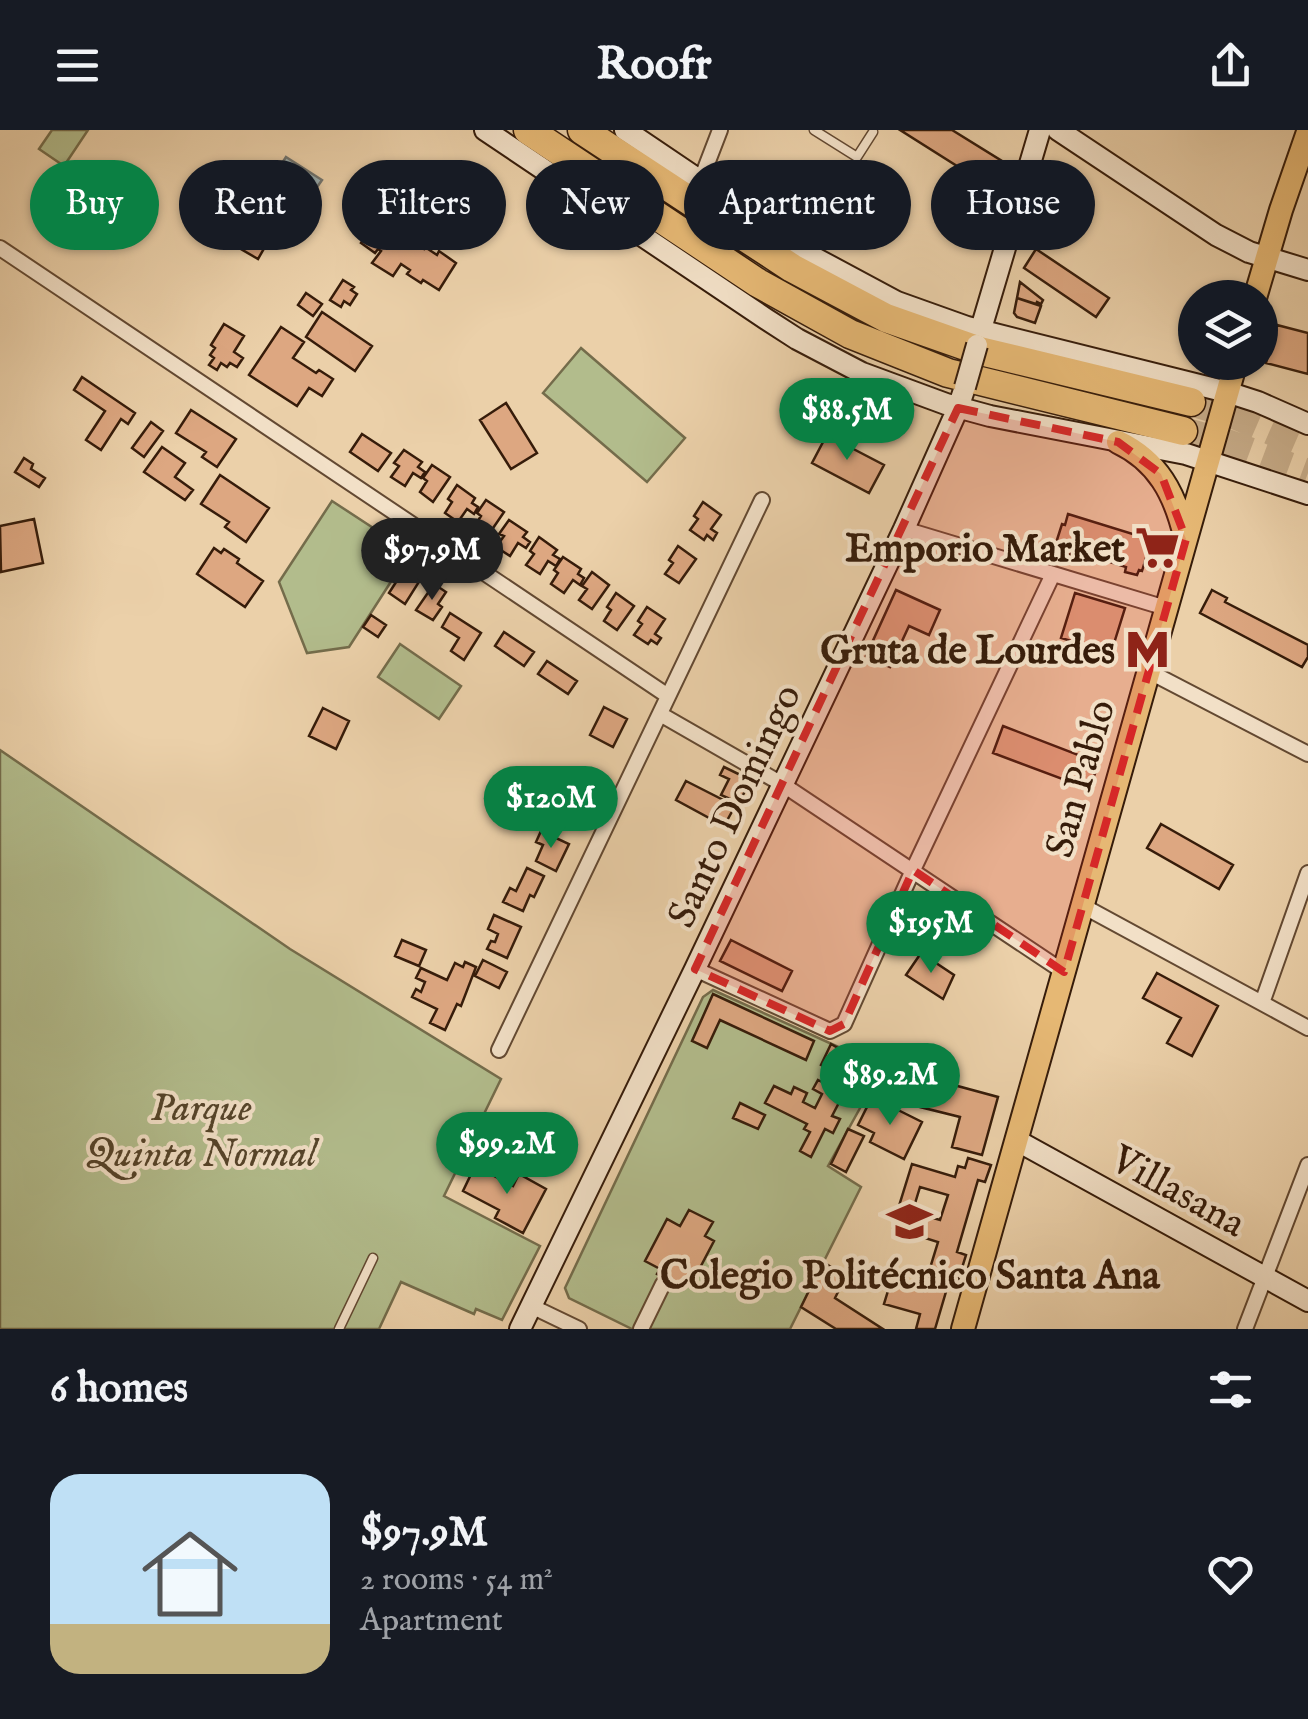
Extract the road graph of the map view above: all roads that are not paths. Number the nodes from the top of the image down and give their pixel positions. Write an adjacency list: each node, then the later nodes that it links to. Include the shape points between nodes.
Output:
1 (484, 130): 22 (street, via 797,338 893,386)
2 (528, 130): 24 (highway, via 758,283 850,334 948,373)
3 (582, 130): 21 (highway, via 792,268 886,318 980,351)
4 (626, 130): 12 (street)
5 (720, 130): 11 (street)
6 (814, 130): 9 (lane, via 857,158)
7 (1040, 130): 18 (street, Santo Domingo)
8 (1058, 130): 15 (street, via 1216,235)
9 (873, 132)
10 (1308, 132): 15 (main road)
11 (708, 160)
12 (684, 171)
13 (0, 248): 34 (street)
14 (805, 250): 18 (street)
15 (1267, 258): 16 (street); 17 (main road)
16 (1308, 270)
17 (1260, 280)
18 (979, 338): 20 (street); 22 (street, Santo Domingo, bridge)
19 (1231, 380): 20 (main road, San Pablo)
20 (1227, 392): 23 (street); 26 (main road, San Pablo)
21 (1191, 402)
22 (958, 408): 25 (street); 29 (street, Santo Domingo)
23 (1308, 424)
24 (1183, 431)
25 (1118, 442): 26 (street); 30 (main road, via 1161,474)
26 (1209, 460): 27 (street); 30 (main road, San Pablo)
27 (1308, 494)
28 (762, 500): 34 (street)
29 (904, 529): 31 (street); 37 (street, Santo Domingo)
30 (1186, 539): 32 (main road, San Pablo)
31 (1054, 574): 32 (street); 38 (street)
32 (1166, 608): 33 (main road, San Pablo)
33 (1148, 672): 36 (street); 40 (main road, San Pablo)
34 (668, 696): 35 (street)
35 (660, 714): 37 (street); 45 (street)
36 (1308, 754)
37 (782, 784): 38 (street); 41 (street, Santo Domingo)
38 (913, 870): 41 (street, via 838,1029); 42 (street)
39 (1308, 873): 43 (street)
40 (1083, 906): 42 (main road, San Pablo); 43 (street)
41 (695, 969): 52 (street, Santo Domingo)
42 (1064, 972): 46 (main road, San Pablo)
43 (1262, 1003): 44 (street)
44 (1308, 1028)
45 (499, 1050)
46 (1016, 1140): 49 (street, Villasana); 57 (main road, San Pablo)
47 (1308, 1165): 49 (street)
48 (373, 1258): 53 (lane)
49 (1265, 1278): 51 (street, Villasana); 58 (street)
50 (663, 1284): 56 (street)
51 (1308, 1301)
52 (531, 1306): 54 (street, Santo Domingo); 55 (street)
53 (338, 1329)
54 (520, 1329)
55 (579, 1329)
56 (641, 1329)
57 (962, 1329)
58 (1245, 1329)

